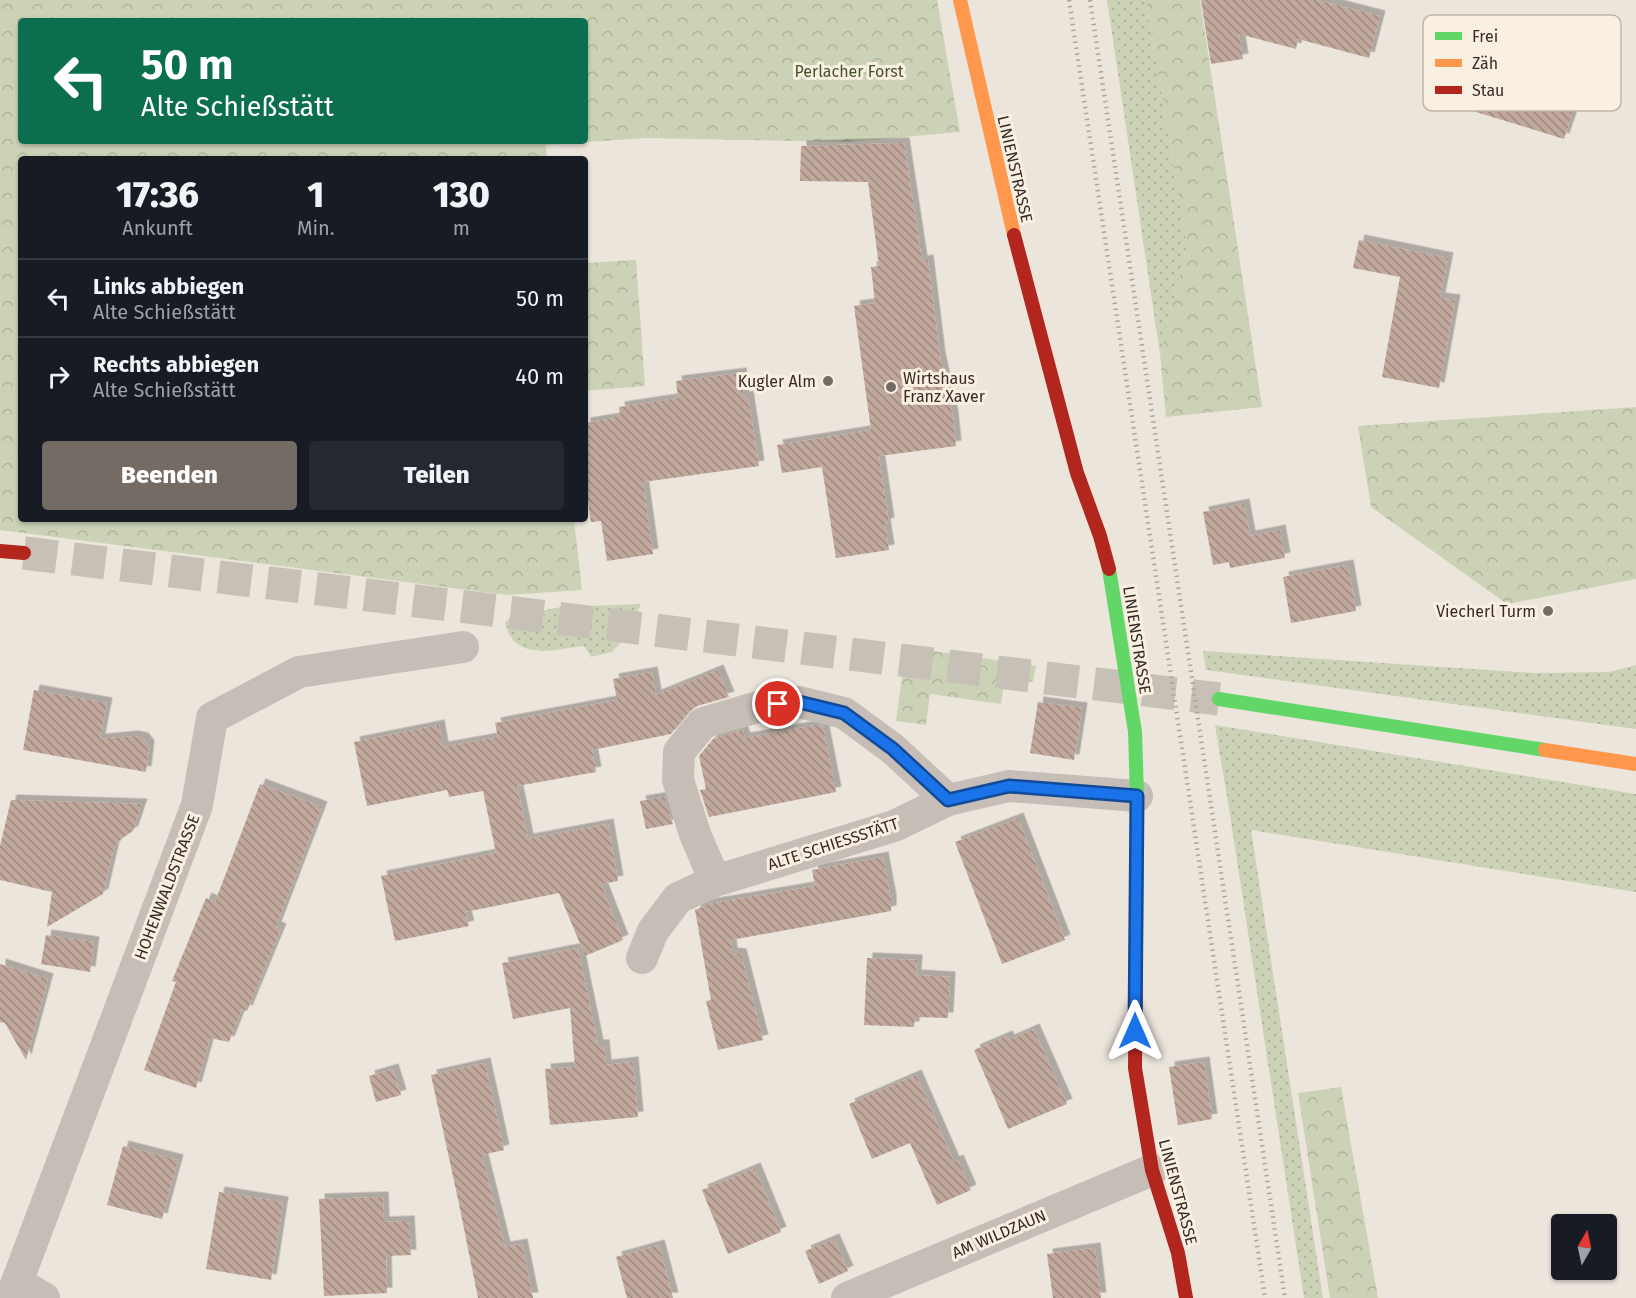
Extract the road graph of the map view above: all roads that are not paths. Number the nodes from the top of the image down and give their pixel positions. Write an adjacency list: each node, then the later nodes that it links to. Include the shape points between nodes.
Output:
1 (960, 0): 7 (street, LINIENSTRASSE, via 1012,229 1077,473 1111,576 1135,732)
2 (0, 551): 3 (street)
3 (24, 553)
4 (463, 647): 12 (street, HOHENWALDSTRASSE, via 299,672 212,718 197,805)
5 (1219, 699): 6 (street)
6 (1636, 764)
7 (1137, 796): 8 (street, ALTE SCHIESSSTÄTT, via 1009,786); 11 (street, LINIENSTRASSE, via 1135,1068)
8 (948, 800): 9 (street, ALTE SCHIESSSTÄTT, via 894,826); 9 (street, via 893,749 844,713 799,702 758,706 703,723 679,752 678,780)
9 (715, 880): 10 (street, ALTE SCHIESSSTÄTT, via 678,898 653,931)
10 (642, 958)
11 (1152, 1170): 14 (street, AM WILDZAUN); 15 (street, LINIENSTRASSE, via 1178,1253)
12 (14, 1291): 13 (street)
13 (44, 1298)
14 (847, 1298)
15 (1186, 1298)

